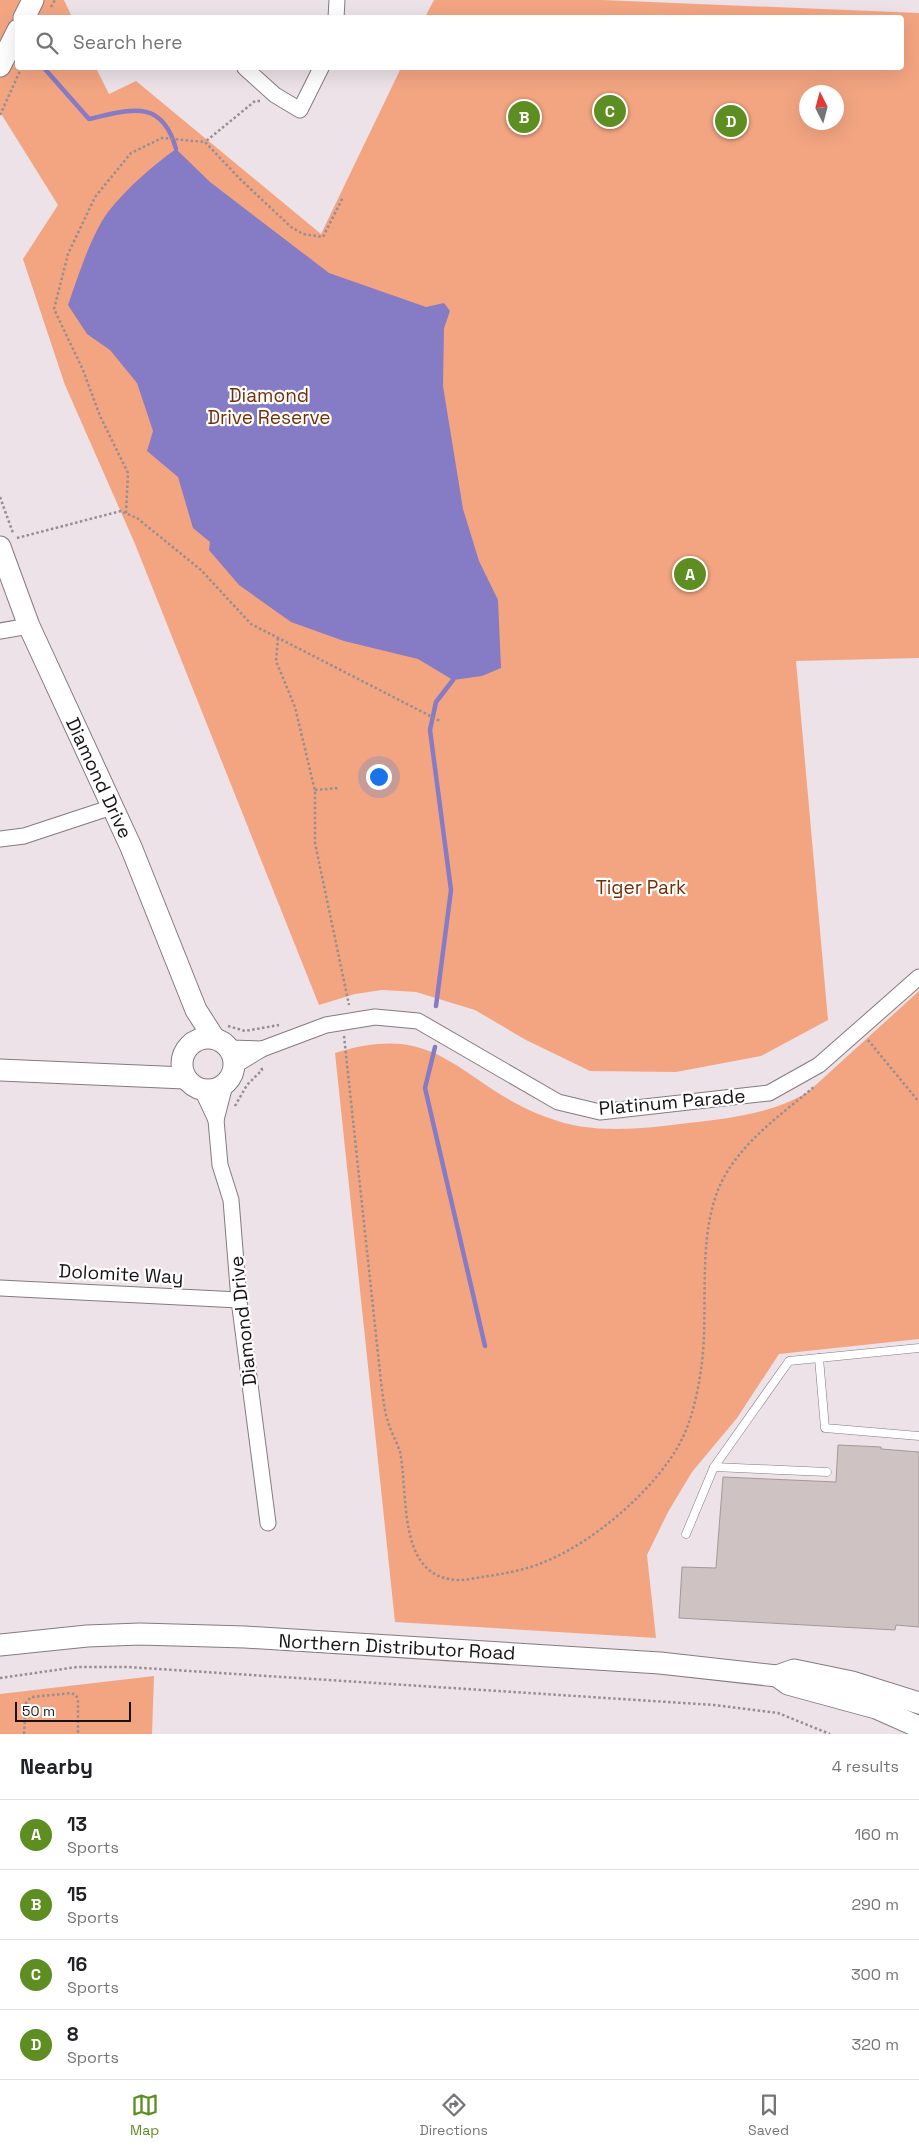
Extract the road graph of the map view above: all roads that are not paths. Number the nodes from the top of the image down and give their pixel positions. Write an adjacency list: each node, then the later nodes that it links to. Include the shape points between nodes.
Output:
1 (33, 0): 3 (main road)
2 (337, 0): 4 (street)
3 (26, 15)
4 (336, 15)
5 (15, 36): 6 (main road)
6 (0, 66)
7 (247, 70): 8 (street, via 275,95 300,110)
8 (320, 70)
9 (8, 543): 10 (main road, Diamond Drive)
10 (29, 626): 11 (street); 12 (main road, Diamond Drive)
11 (0, 631)
12 (112, 808): 13 (street, via 24,836); 15 (main road, Diamond Drive)
13 (0, 839)
14 (919, 976): 16 (street, Platinum Parade, via 819,1065 769,1093 600,1112 558,1102 418,1021 374,1017 326,1025 262,1049)
15 (196, 1010): 16 (main road, Diamond Drive); 17 (main road)
16 (225, 1044): 17 (main road, via 197,1040); 19 (main road, via 233,1073)
17 (184, 1062): 18 (main road, via 138,1077); 20 (main road, via 195,1088)
18 (0, 1070)
19 (225, 1085): 20 (main road, via 210,1091); 21 (street, Diamond Drive)
20 (202, 1090): 21 (street, Diamond Drive)
21 (216, 1120): 23 (street, Diamond Drive, via 220,1165 231,1200)
22 (0, 1288): 23 (street, Dolomite Way)
23 (239, 1300): 29 (street, Diamond Drive)
24 (919, 1348): 25 (lane)
25 (819, 1358): 26 (lane, via 825,1428); 27 (lane, via 789,1361)
26 (919, 1436)
27 (714, 1467): 28 (lane); 30 (lane)
28 (827, 1472)
29 (268, 1524)
30 (686, 1534)
31 (6, 1646): 32 (main road, Northern Distributor Road, via 87,1636 140,1634 245,1637 660,1663)
32 (777, 1676): 33 (main road, Northern Distributor Road, via 794,1670 852,1682); 34 (main road, Northern Distributor Road, via 788,1684 876,1708)
33 (919, 1703)
34 (919, 1727)

